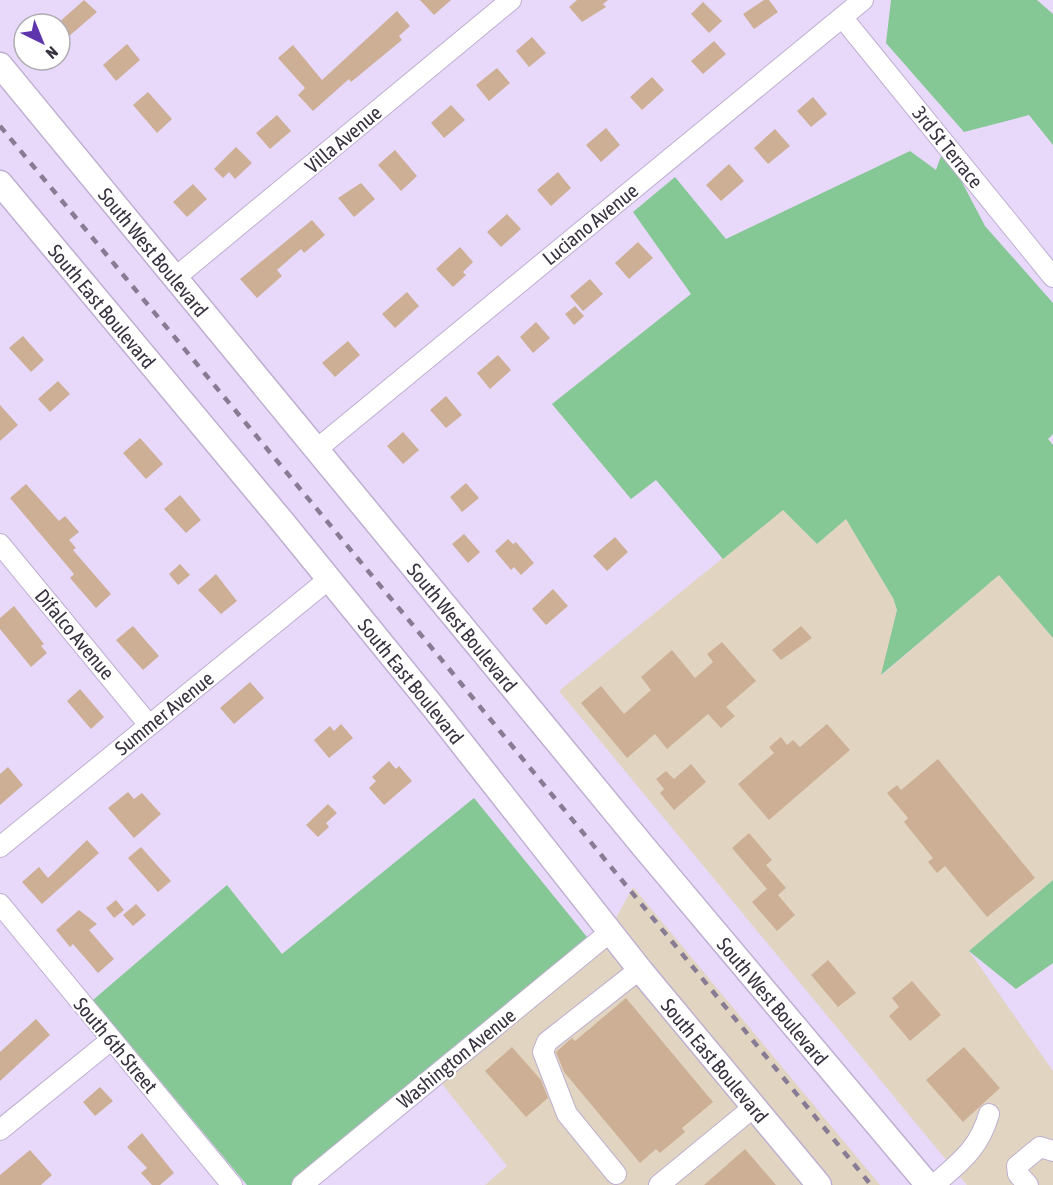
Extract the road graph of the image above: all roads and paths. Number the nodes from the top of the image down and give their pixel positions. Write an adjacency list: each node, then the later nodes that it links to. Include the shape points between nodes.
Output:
1 (511, 0): 6 (street, Villa Avenue)
2 (863, 0): 3 (street, Luciano Avenue)
3 (842, 17): 7 (street, 3rd St Terrace); 8 (street, Luciano Avenue)
4 (0, 65): 6 (main road, South West Boulevard)
5 (0, 183): 10 (main road, South East Boulevard)
6 (176, 277): 8 (main road, South West Boulevard)
7 (1053, 277)
8 (317, 449): 26 (main road, South West Boulevard)
9 (0, 544): 11 (street, Difalco Avenue)
10 (329, 579): 11 (street, Summer Avenue); 14 (main road, South East Boulevard)
11 (149, 725): 12 (street, Summer Avenue)
12 (0, 847)
13 (0, 904): 16 (street, South 6th Street)
14 (610, 932): 15 (main road, South East Boulevard); 23 (street, Washington Avenue)
15 (640, 969): 17 (main road, South East Boulevard); 21 (street, via 547,1042 543,1052 567,1114)
16 (111, 1040): 19 (street); 22 (street, South 6th Street)
17 (755, 1106): 24 (street); 25 (main road, South East Boulevard)
18 (989, 1114): 27 (street, via 973,1151)
19 (0, 1130)
20 (1053, 1151): 28 (street, via 1040,1148 1017,1166 1018,1174)
21 (616, 1174)
22 (232, 1185)
23 (302, 1185)
24 (659, 1185)
25 (819, 1185)
26 (928, 1185)
27 (934, 1185)
28 (1028, 1185)

